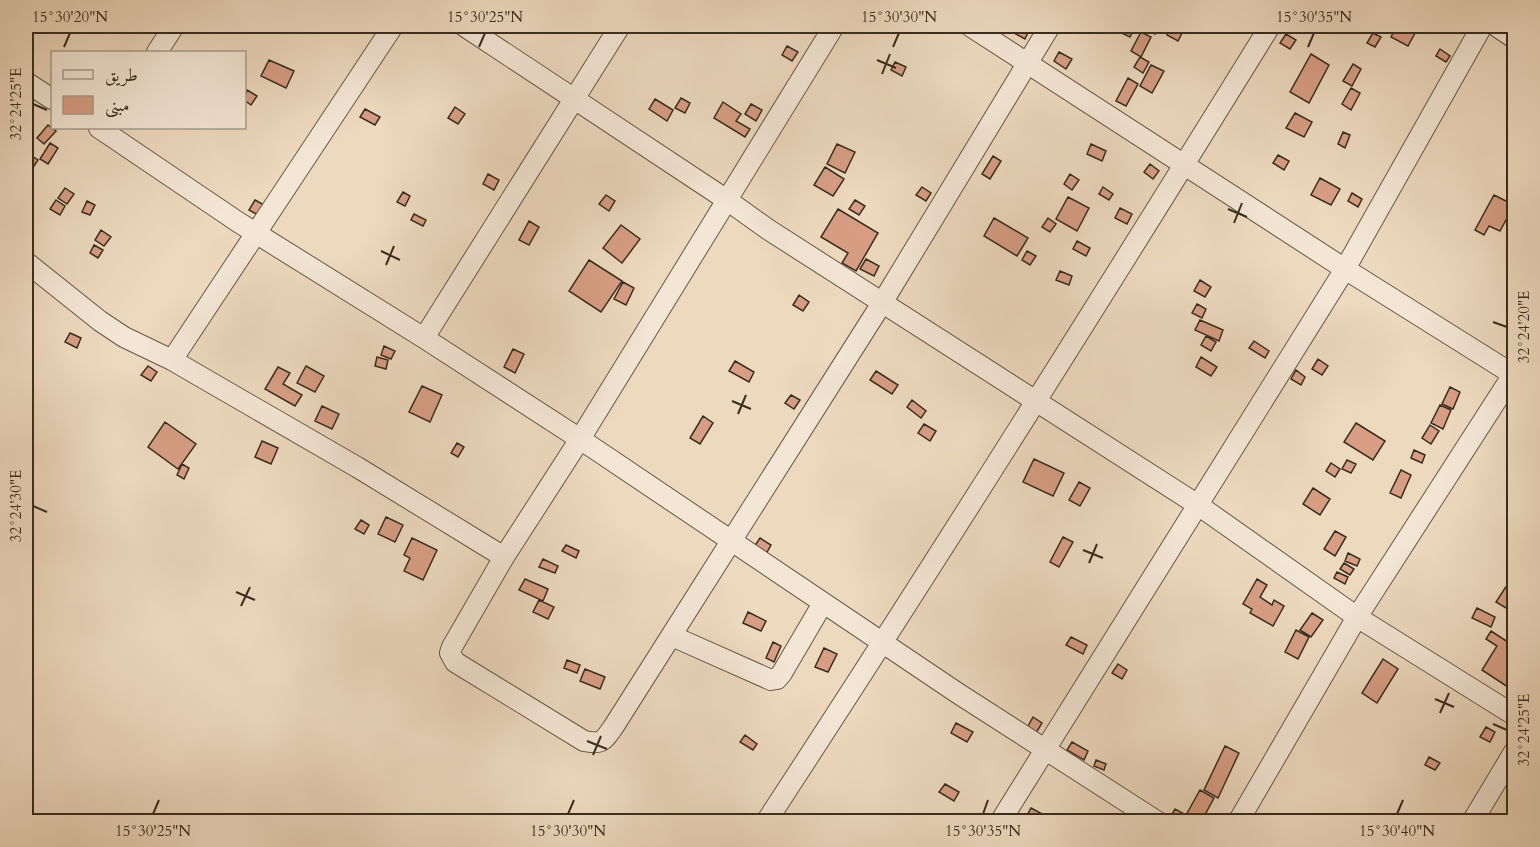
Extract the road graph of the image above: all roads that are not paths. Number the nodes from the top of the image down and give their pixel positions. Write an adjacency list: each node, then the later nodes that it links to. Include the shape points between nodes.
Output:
1 (174, 26): 12 (street)
2 (393, 26): 20 (street)
3 (464, 26): 16 (street)
4 (620, 26): 16 (street)
5 (834, 26): 19 (street)
6 (970, 26): 13 (street)
7 (1050, 26): 13 (street)
8 (1270, 26): 18 (street)
9 (1482, 26): 22 (street)
10 (1496, 26): 11 (street)
11 (1515, 38)
12 (158, 51)
13 (1026, 63): 18 (street); 23 (street)
14 (26, 82): 15 (street)
15 (51, 98)
16 (574, 99): 19 (street); 24 (street)
17 (104, 129): 20 (street)
18 (1184, 164): 22 (street); 27 (street)
19 (727, 200): 23 (street); 28 (street)
20 (257, 234): 24 (street); 25 (street)
21 (26, 262): 25 (street, via 100,321)
22 (1345, 269): 26 (street); 29 (street)
23 (882, 303): 27 (street); 30 (street)
24 (424, 338): 28 (street)
25 (172, 360): 31 (street, via 357,466)
26 (1514, 374): 33 (street)
27 (1035, 402): 29 (street); 35 (street)
28 (580, 438): 30 (street); 31 (street)
29 (1198, 505): 33 (street); 37 (street)
30 (732, 542): 32 (street); 34 (street)
31 (504, 557): 34 (street, via 450,653 455,662 584,741 604,740)
32 (823, 603): 34 (street, via 777,679 771,680); 35 (street)
33 (1357, 617): 36 (street); 42 (street)
34 (672, 636)
35 (883, 642): 37 (street); 39 (street)
36 (1515, 715)
37 (1046, 750): 40 (street); 41 (street)
38 (1515, 752): 43 (street)
39 (766, 822)
40 (1000, 822)
41 (1158, 822)
42 (1238, 822)
43 (1472, 822)

